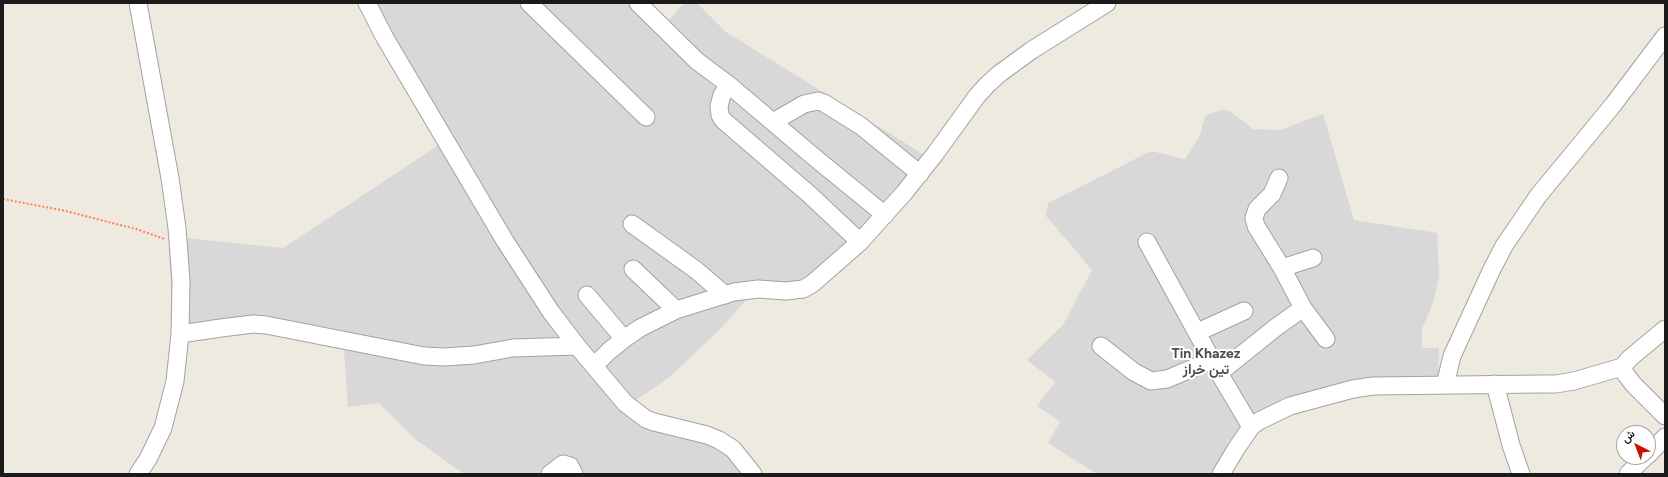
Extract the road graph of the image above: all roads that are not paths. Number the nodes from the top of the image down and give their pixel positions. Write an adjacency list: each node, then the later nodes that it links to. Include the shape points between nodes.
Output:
1 (138, 3): 26 (street, via 170,178 181,281)
2 (367, 3): 29 (street, via 505,242 551,312)
3 (529, 3): 8 (street)
4 (638, 3): 7 (street, via 697,61)
5 (1107, 3): 10 (street, via 995,78 977,96)
6 (1665, 36): 35 (street, via 1613,105 1538,196 1504,246 1452,356)
7 (729, 85): 9 (street); 14 (street, via 722,95 719,106 723,120)
8 (646, 117)
9 (773, 122): 10 (street, via 804,104 818,101 824,103 861,126); 12 (street)
10 (920, 174): 12 (street)
11 (1279, 178): 17 (street, via 1272,194 1257,209 1254,218 1261,236)
12 (885, 215): 14 (street)
13 (632, 224): 20 (street, via 696,270)
14 (860, 242): 20 (street, via 824,275 803,289 758,290)
15 (1147, 242): 25 (street)
16 (1313, 258): 17 (street)
17 (1282, 268): 21 (street)
18 (633, 269): 22 (street)
19 (587, 295): 27 (street)
20 (725, 295): 22 (street)
21 (1303, 308): 28 (street); 32 (street)
22 (676, 310): 27 (street)
23 (1244, 311): 25 (street)
24 (1665, 329): 33 (street)
25 (1198, 332): 32 (street)
26 (180, 334): 29 (street, via 253,324 266,325 424,356 444,357 514,348); 39 (street, via 175,381 163,428)
27 (624, 339): 31 (street)
28 (1326, 339)
29 (577, 346): 31 (street)
30 (1101, 346): 32 (street, via 1134,372 1152,381)
31 (594, 366): 42 (street, via 625,403 640,414 654,422 720,440 733,449)
32 (1216, 367): 37 (street)
33 (1622, 367): 34 (street, via 1556,384); 36 (street, via 1633,384)
34 (1495, 384): 35 (street); 44 (street)
35 (1445, 385): 37 (street, via 1373,386 1353,389 1290,406)
36 (1665, 416)
37 (1251, 427): 43 (street)
38 (1639, 465): 45 (street)
39 (138, 474)
40 (550, 474): 41 (street, via 563,464 570,466)
41 (574, 474)
42 (754, 474)
43 (1221, 474)
44 (1521, 474)
45 (1628, 474)

